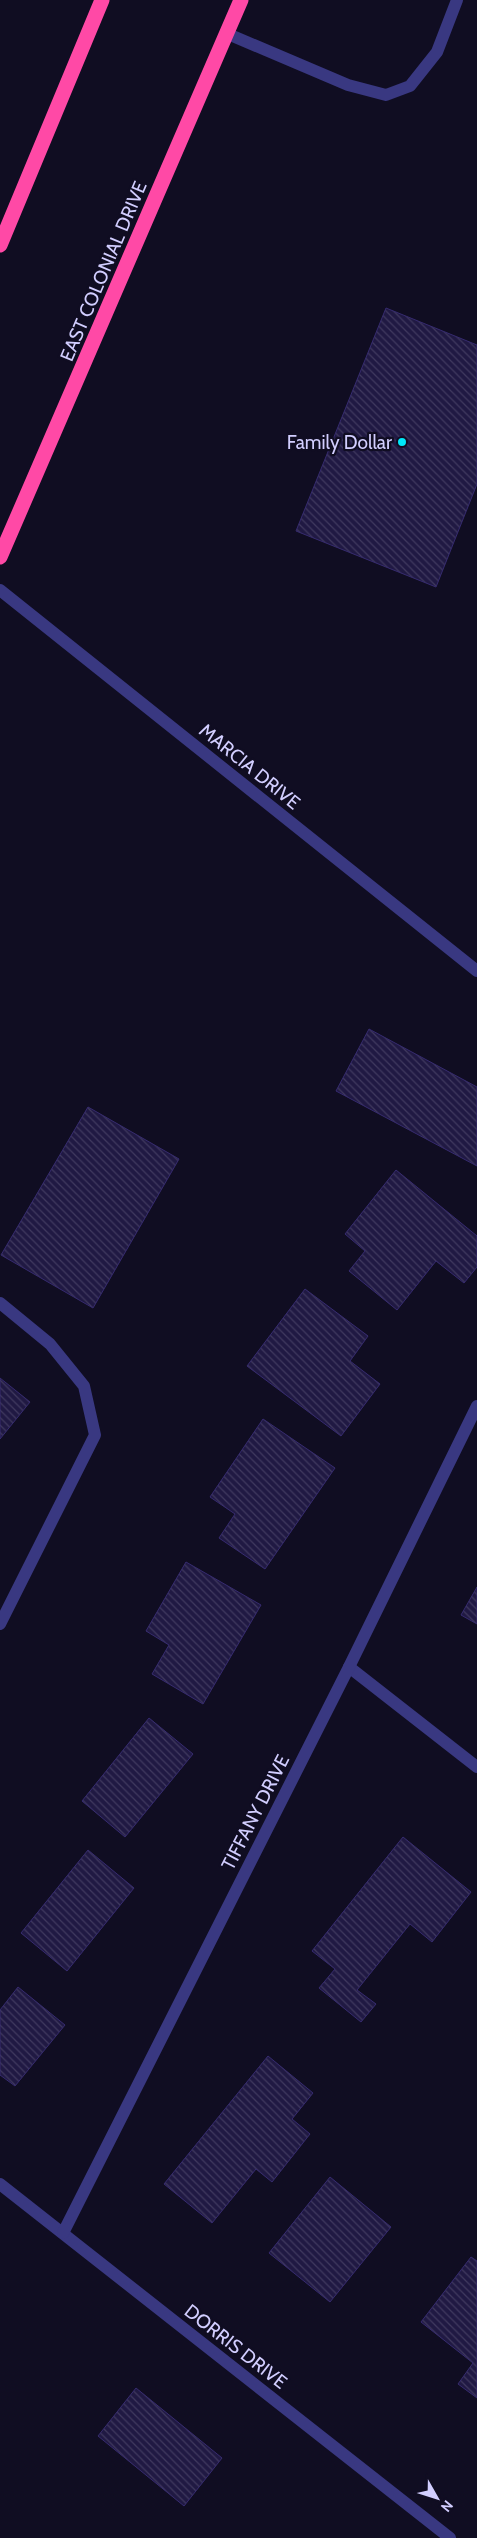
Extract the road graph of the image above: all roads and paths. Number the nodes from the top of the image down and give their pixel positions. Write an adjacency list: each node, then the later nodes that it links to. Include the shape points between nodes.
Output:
1 (102, 0): 5 (highway)
2 (241, 0): 4 (highway, EAST COLONIAL DRIVE)
3 (457, 0): 4 (street, via 437,52 410,86 386,95 348,85)
4 (228, 34): 6 (highway, EAST COLONIAL DRIVE)
5 (0, 245)
6 (0, 557)
7 (0, 590): 8 (street, MARCIA DRIVE)
8 (477, 971)
9 (0, 1303): 11 (street, via 50,1344 84,1386 95,1435)
10 (477, 1406): 12 (street, TIFFANY DRIVE)
11 (0, 1624)
12 (349, 1667): 13 (street); 15 (street, TIFFANY DRIVE)
13 (477, 1767)
14 (0, 2184): 15 (street, DORRIS DRIVE)
15 (63, 2233): 16 (street, DORRIS DRIVE)
16 (450, 2538)

